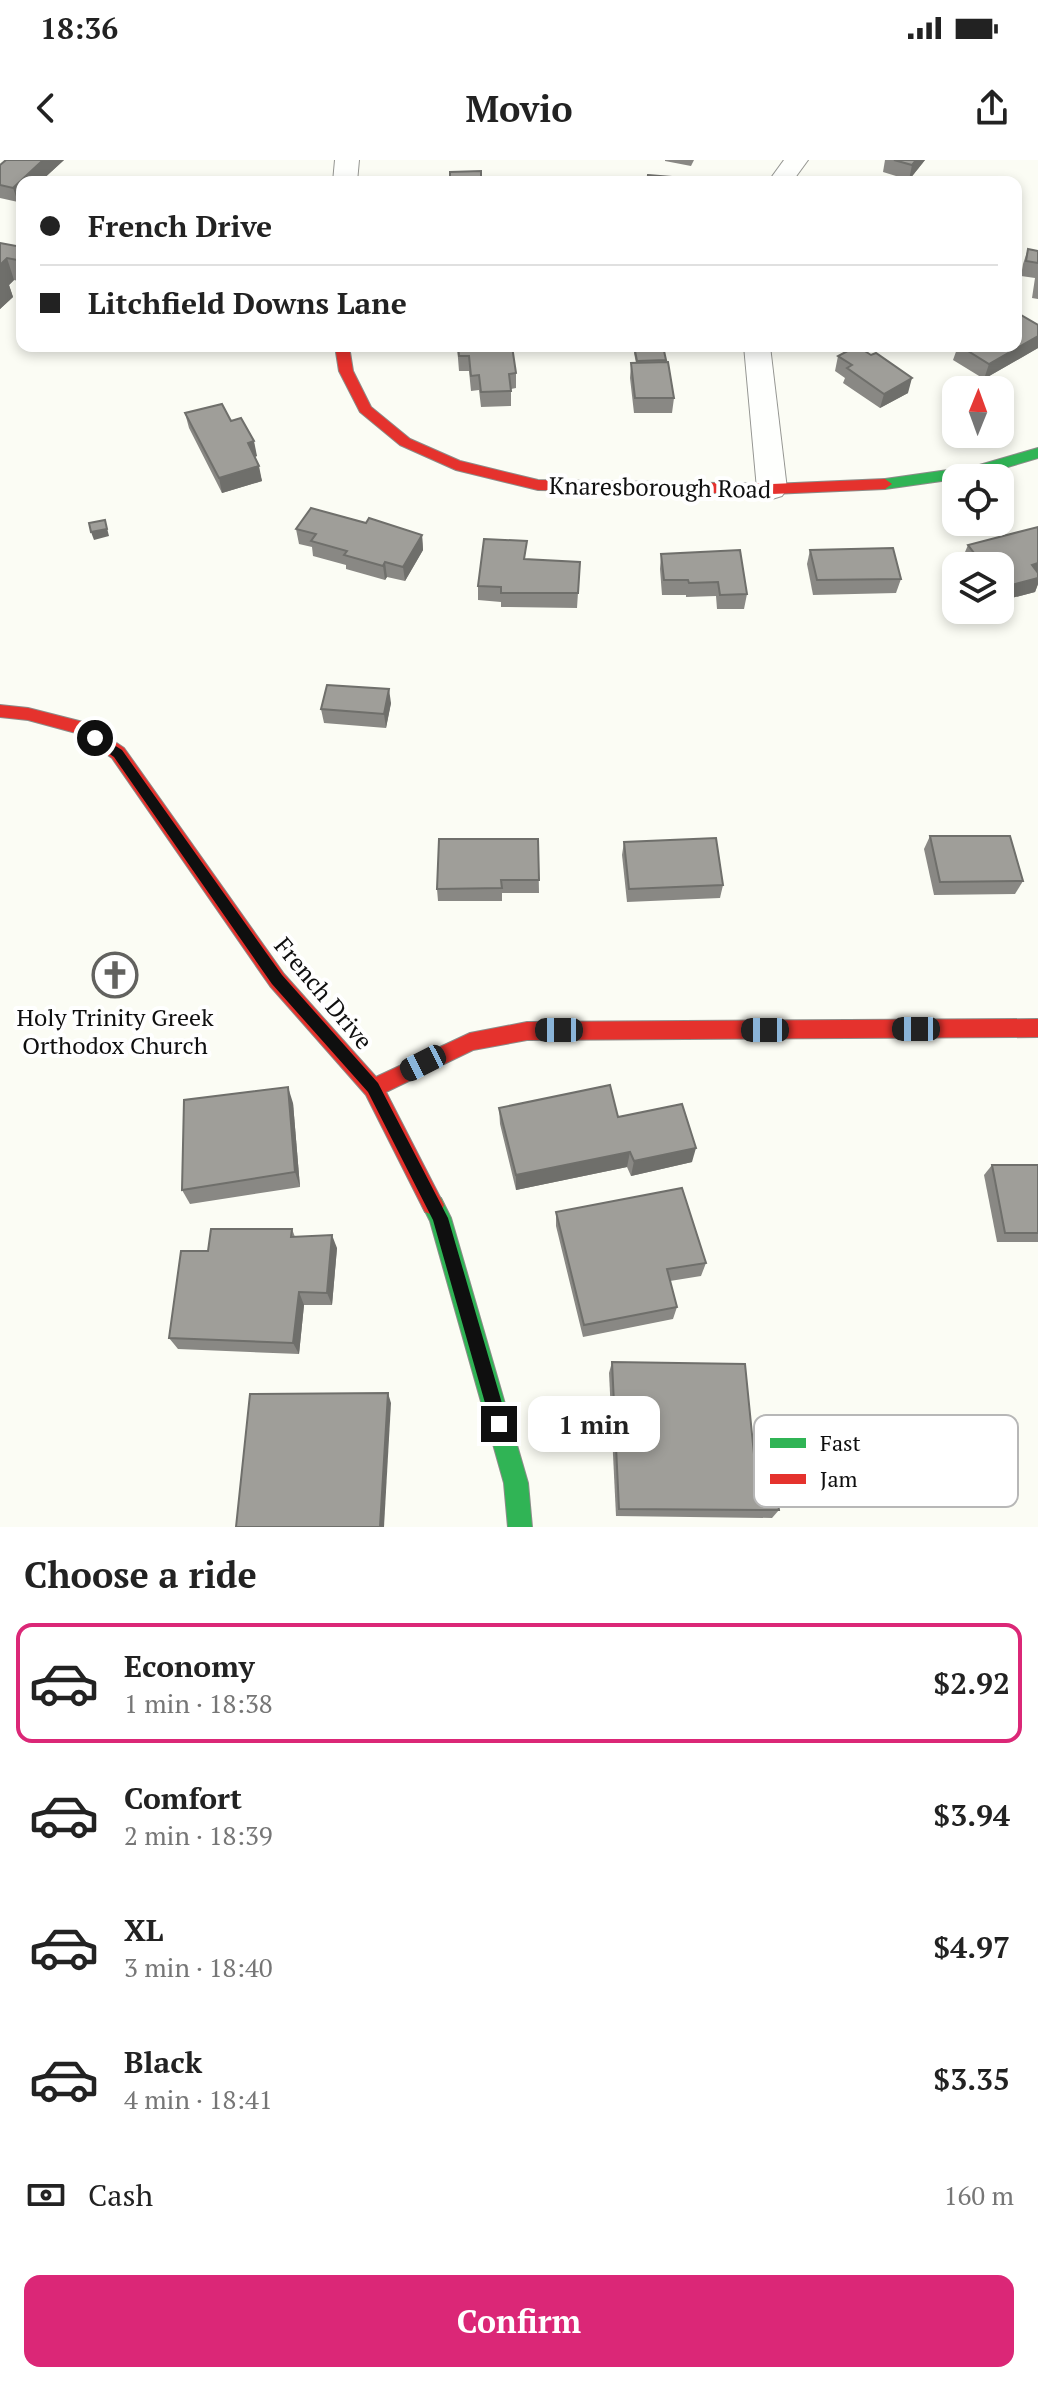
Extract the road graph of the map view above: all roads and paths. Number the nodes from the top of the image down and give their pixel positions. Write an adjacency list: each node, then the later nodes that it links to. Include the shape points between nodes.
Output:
1 (343, 352): 4 (street, Knaresborough Road, via 346,371 365,409 405,442 456,465 538,485)
2 (758, 352): 4 (street)
3 (1038, 453): 4 (street, Knaresborough Road, via 977,471 881,485)
4 (772, 489)
5 (0, 711): 7 (street, French Drive, via 81,728 118,753 277,980)
6 (1038, 1028): 7 (street, via 527,1031 470,1042)
7 (373, 1088): 8 (street, French Drive, via 440,1218 516,1483)
8 (520, 1527)

